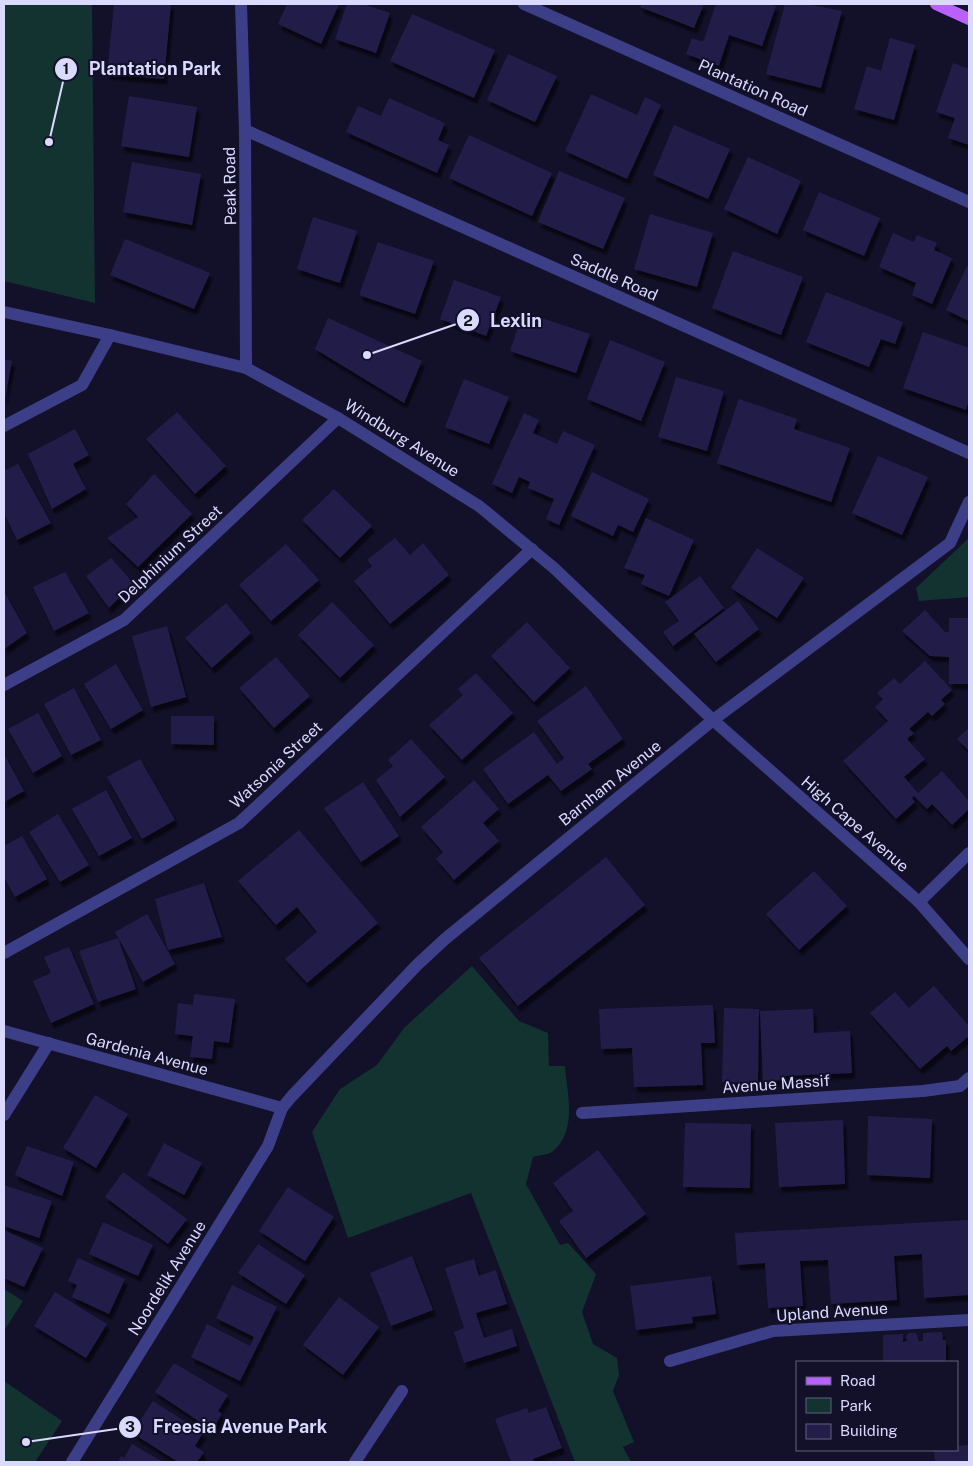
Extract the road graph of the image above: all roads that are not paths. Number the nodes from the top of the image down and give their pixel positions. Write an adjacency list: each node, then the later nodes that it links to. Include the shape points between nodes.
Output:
1 (241, 4): 5 (street, Peak Road)
2 (524, 4): 6 (street, Plantation Road)
3 (936, 4): 4 (main road)
4 (969, 19)
5 (245, 130): 9 (street, Peak Road); 12 (street, Saddle Road)
6 (969, 202)
7 (4, 312): 8 (street, Windburg Avenue)
8 (110, 334): 9 (street, Windburg Avenue); 11 (street, via 82,385)
9 (246, 368): 10 (street, Windburg Avenue)
10 (338, 418): 14 (street, Windburg Avenue, via 479,506); 15 (street, Delphinium Street, via 124,620)
11 (4, 426)
12 (969, 453)
13 (969, 502): 16 (street, Barnham Avenue, via 950,543)
14 (532, 549): 16 (street, Windburg Avenue); 19 (street, Watsonia Street, via 239,823)
15 (4, 684)
16 (712, 720): 18 (street, High Cape Avenue); 24 (street, Barnham Avenue, via 417,965)
17 (969, 853): 18 (street)
18 (919, 902): 20 (street, High Cape Avenue)
19 (4, 953)
20 (969, 959)
21 (4, 1031): 22 (street, Gardenia Avenue)
22 (49, 1043): 24 (street, Gardenia Avenue); 26 (street)
23 (969, 1078): 25 (street, Avenue Massif, via 960,1086 923,1091)
24 (282, 1108): 30 (street, Noordelik Avenue, via 268,1146)
25 (582, 1113)
26 (4, 1115)
27 (969, 1320): 28 (street, Upland Avenue, via 773,1331)
28 (670, 1361)
29 (402, 1391): 31 (street)
30 (72, 1462)
31 (355, 1462)

